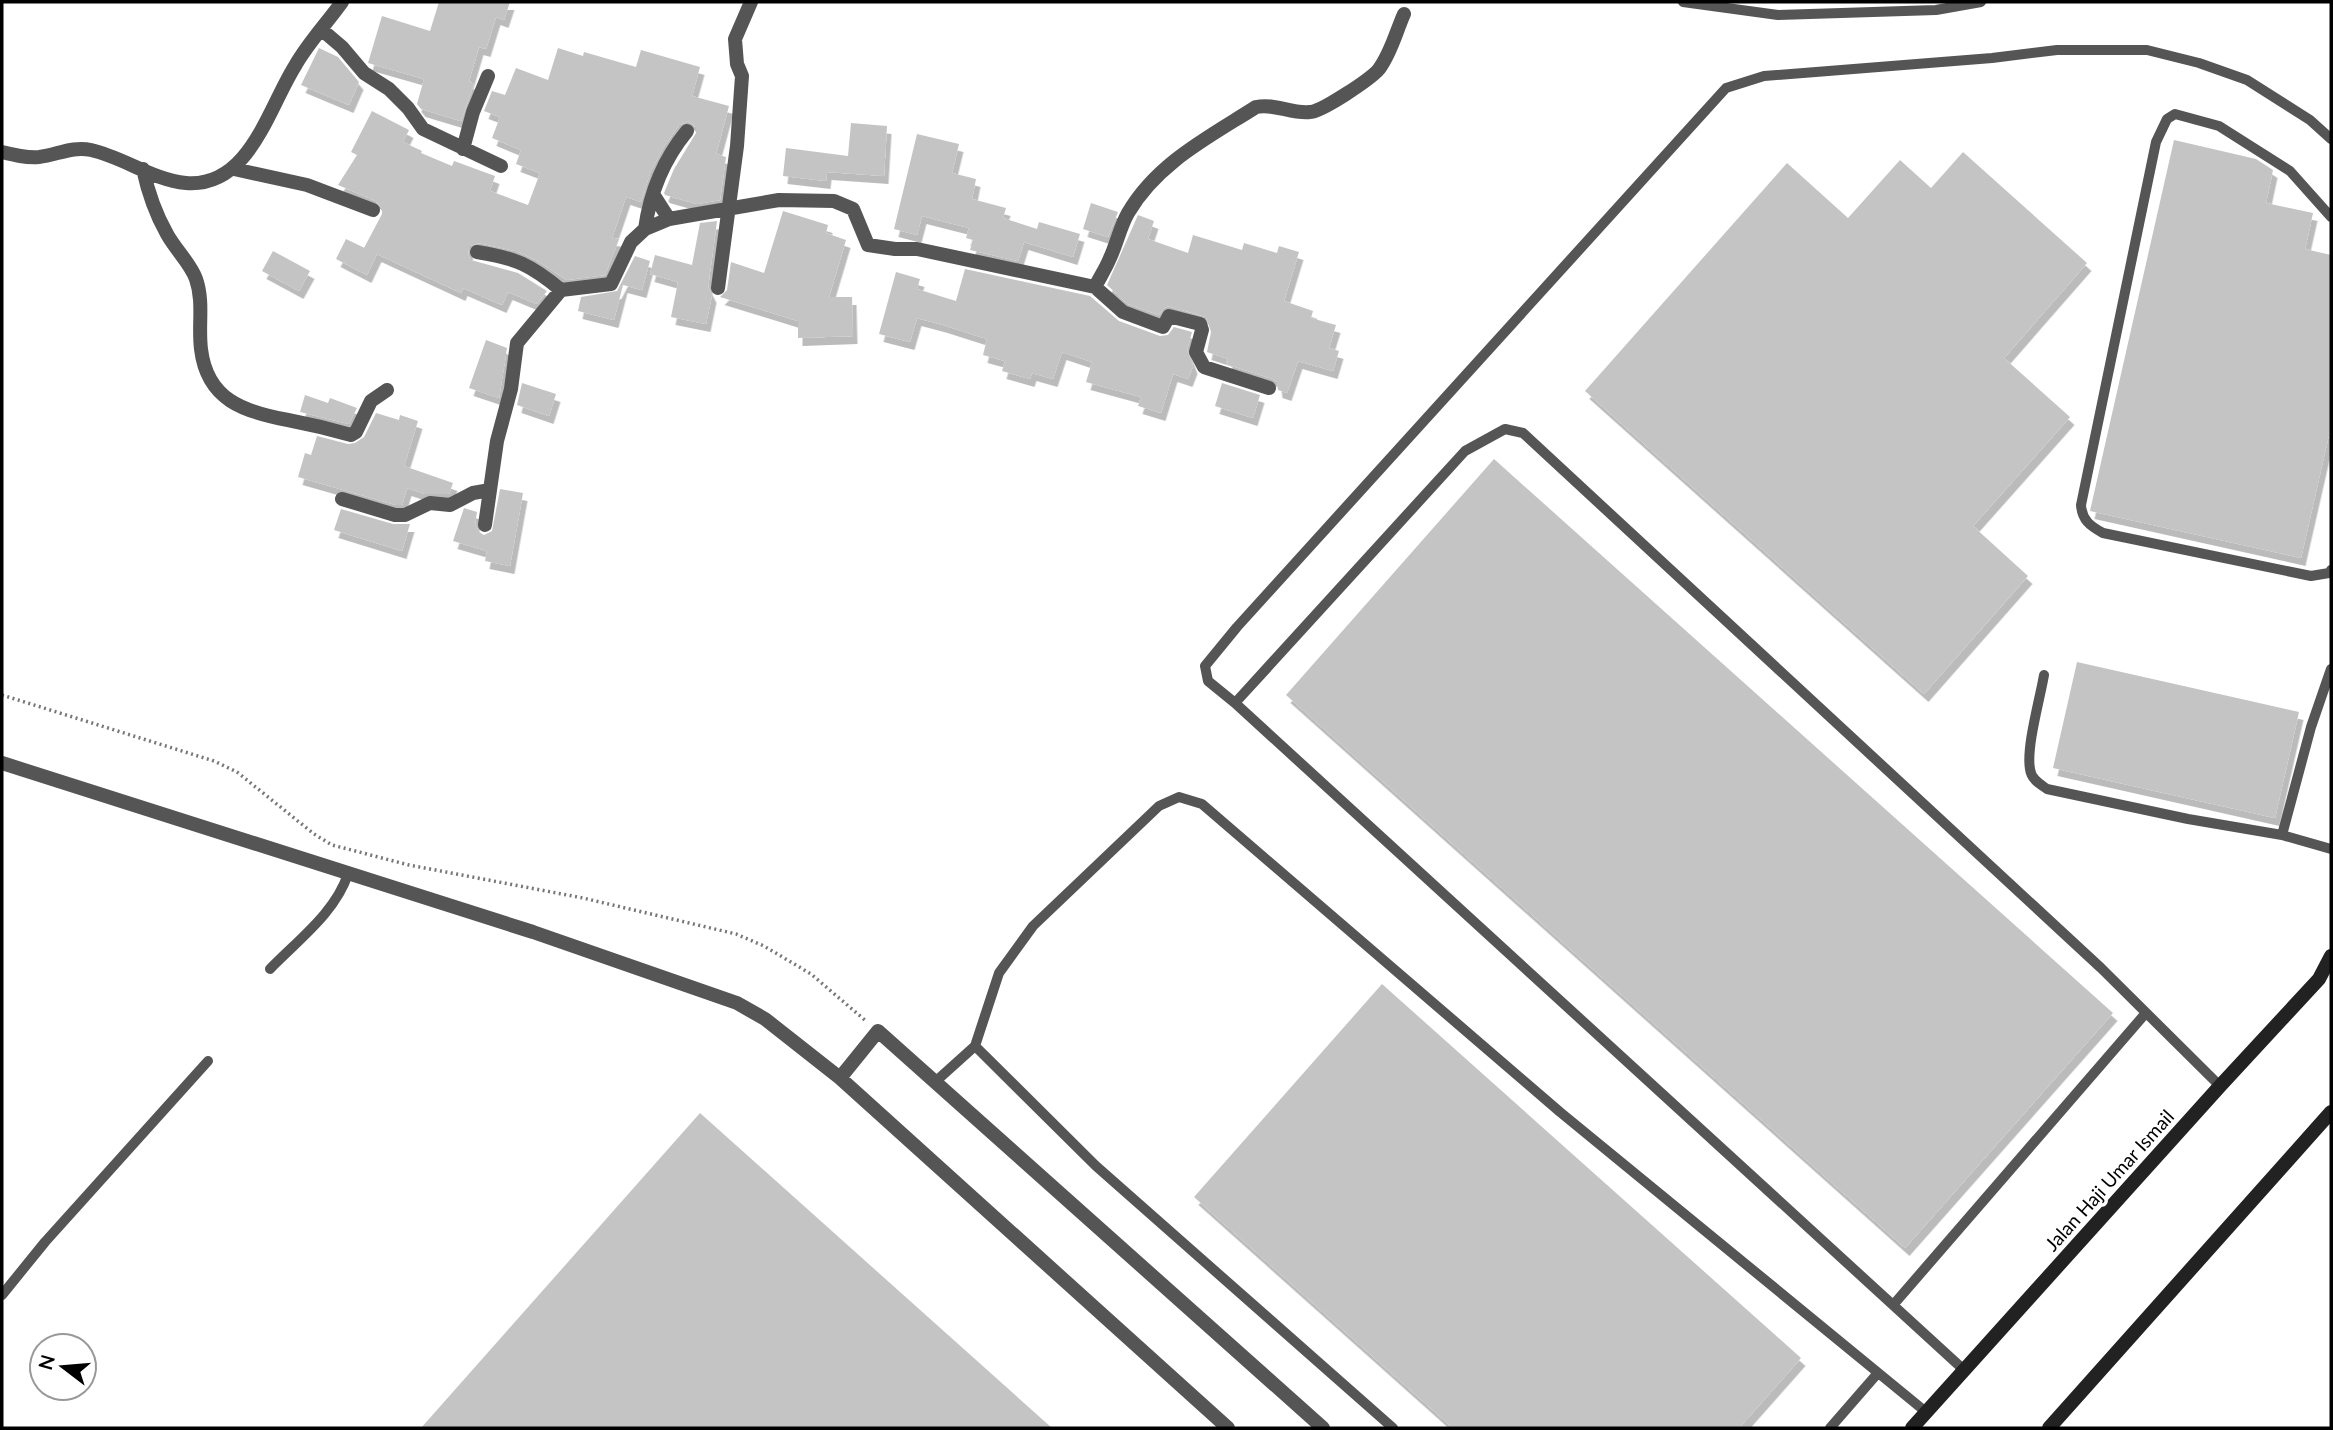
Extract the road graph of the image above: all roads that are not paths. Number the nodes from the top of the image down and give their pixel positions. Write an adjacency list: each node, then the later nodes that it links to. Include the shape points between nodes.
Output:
1 (342, 2): 6 (street)
2 (751, 2): 17 (street, via 734,39 742,76)
3 (1686, 2): 4 (lane, via 1778,15 1936,10)
4 (1981, 2)
5 (1404, 14): 22 (street, via 1377,71 1327,107 1304,113 1256,107 1168,165 1130,210)
6 (322, 30): 10 (street, via 364,73 389,89 423,129); 14 (street, via 304,49 248,155)
7 (488, 76): 10 (street)
8 (687, 131): 15 (street, via 662,168)
9 (2331, 139): 33 (lane, via 2311,120 2247,80 2147,50 2057,50 1764,76 1726,88 1210,658 1205,666 1208,681)
10 (463, 149): 12 (street)
11 (2, 152): 13 (street, via 41,157 78,148)
12 (501, 166)
13 (142, 169): 14 (street, via 172,181 203,183); 26 (street, via 161,224 196,278 204,367 224,396 261,415 351,435 371,401)
14 (234, 169): 16 (street, via 307,185)
15 (653, 194): 19 (street); 20 (street)
16 (373, 210)
17 (729, 210): 19 (street); 22 (street, via 779,200 834,201 853,209 869,245 918,249); 23 (street)
18 (2331, 216): 30 (lane, via 2290,172 2219,126 2175,114 2168,119 2157,142 2081,505 2084,519 2103,533 2311,576)
19 (668, 219): 20 (street)
20 (645, 229): 24 (street, via 626,251 611,284)
21 (477, 252): 24 (street, via 536,269)
22 (1095, 287): 25 (street, via 1123,312 1163,327 1169,316 1200,324 1196,352 1204,367)
23 (718, 288)
24 (561, 290): 27 (street, via 517,344)
25 (1269, 388)
26 (387, 390)
27 (490, 489): 28 (street, via 450,505 430,503 405,515); 29 (street)
28 (342, 499)
29 (485, 525)
30 (2331, 570)
31 (2331, 669): 35 (lane)
32 (2044, 675): 35 (lane, via 2031,749 2030,770 2035,781 2047,789)
33 (1235, 703): 40 (lane, via 1465,451 1505,429 1523,433 2101,968); 48 (lane)
34 (2, 763): 37 (street)
35 (2282, 835): 36 (lane)
36 (2331, 849)
37 (348, 874): 39 (lane, via 332,905); 43 (street, via 737,1003 765,1019)
38 (2331, 956): 45 (main road, Jalan Haji Umar Ismail, via 2319,979)
39 (270, 969)
40 (2145, 1014): 45 (lane); 48 (lane)
41 (975, 1046): 44 (lane); 50 (lane, via 999,973 1033,926 1158,806 1179,797 1202,804 1560,1112); 54 (lane, via 1096,1166)
42 (208, 1061): 47 (lane)
43 (840, 1078): 44 (street, via 878,1031); 52 (street)
44 (935, 1082): 53 (street)
45 (2220, 1086): 49 (main road, Jalan Haji Umar Ismail)
46 (2331, 1112): 57 (main road)
47 (2, 1295)
48 (1894, 1304): 49 (lane)
49 (1964, 1370): 51 (main road, Jalan Haji Umar Ismail)
50 (1877, 1374): 51 (lane); 55 (lane)
51 (1926, 1412): 56 (main road, Jalan Haji Umar Ismail)
52 (1228, 1428)
53 (1323, 1428)
54 (1393, 1428)
55 (1830, 1428)
56 (1912, 1428)
57 (2049, 1428)

